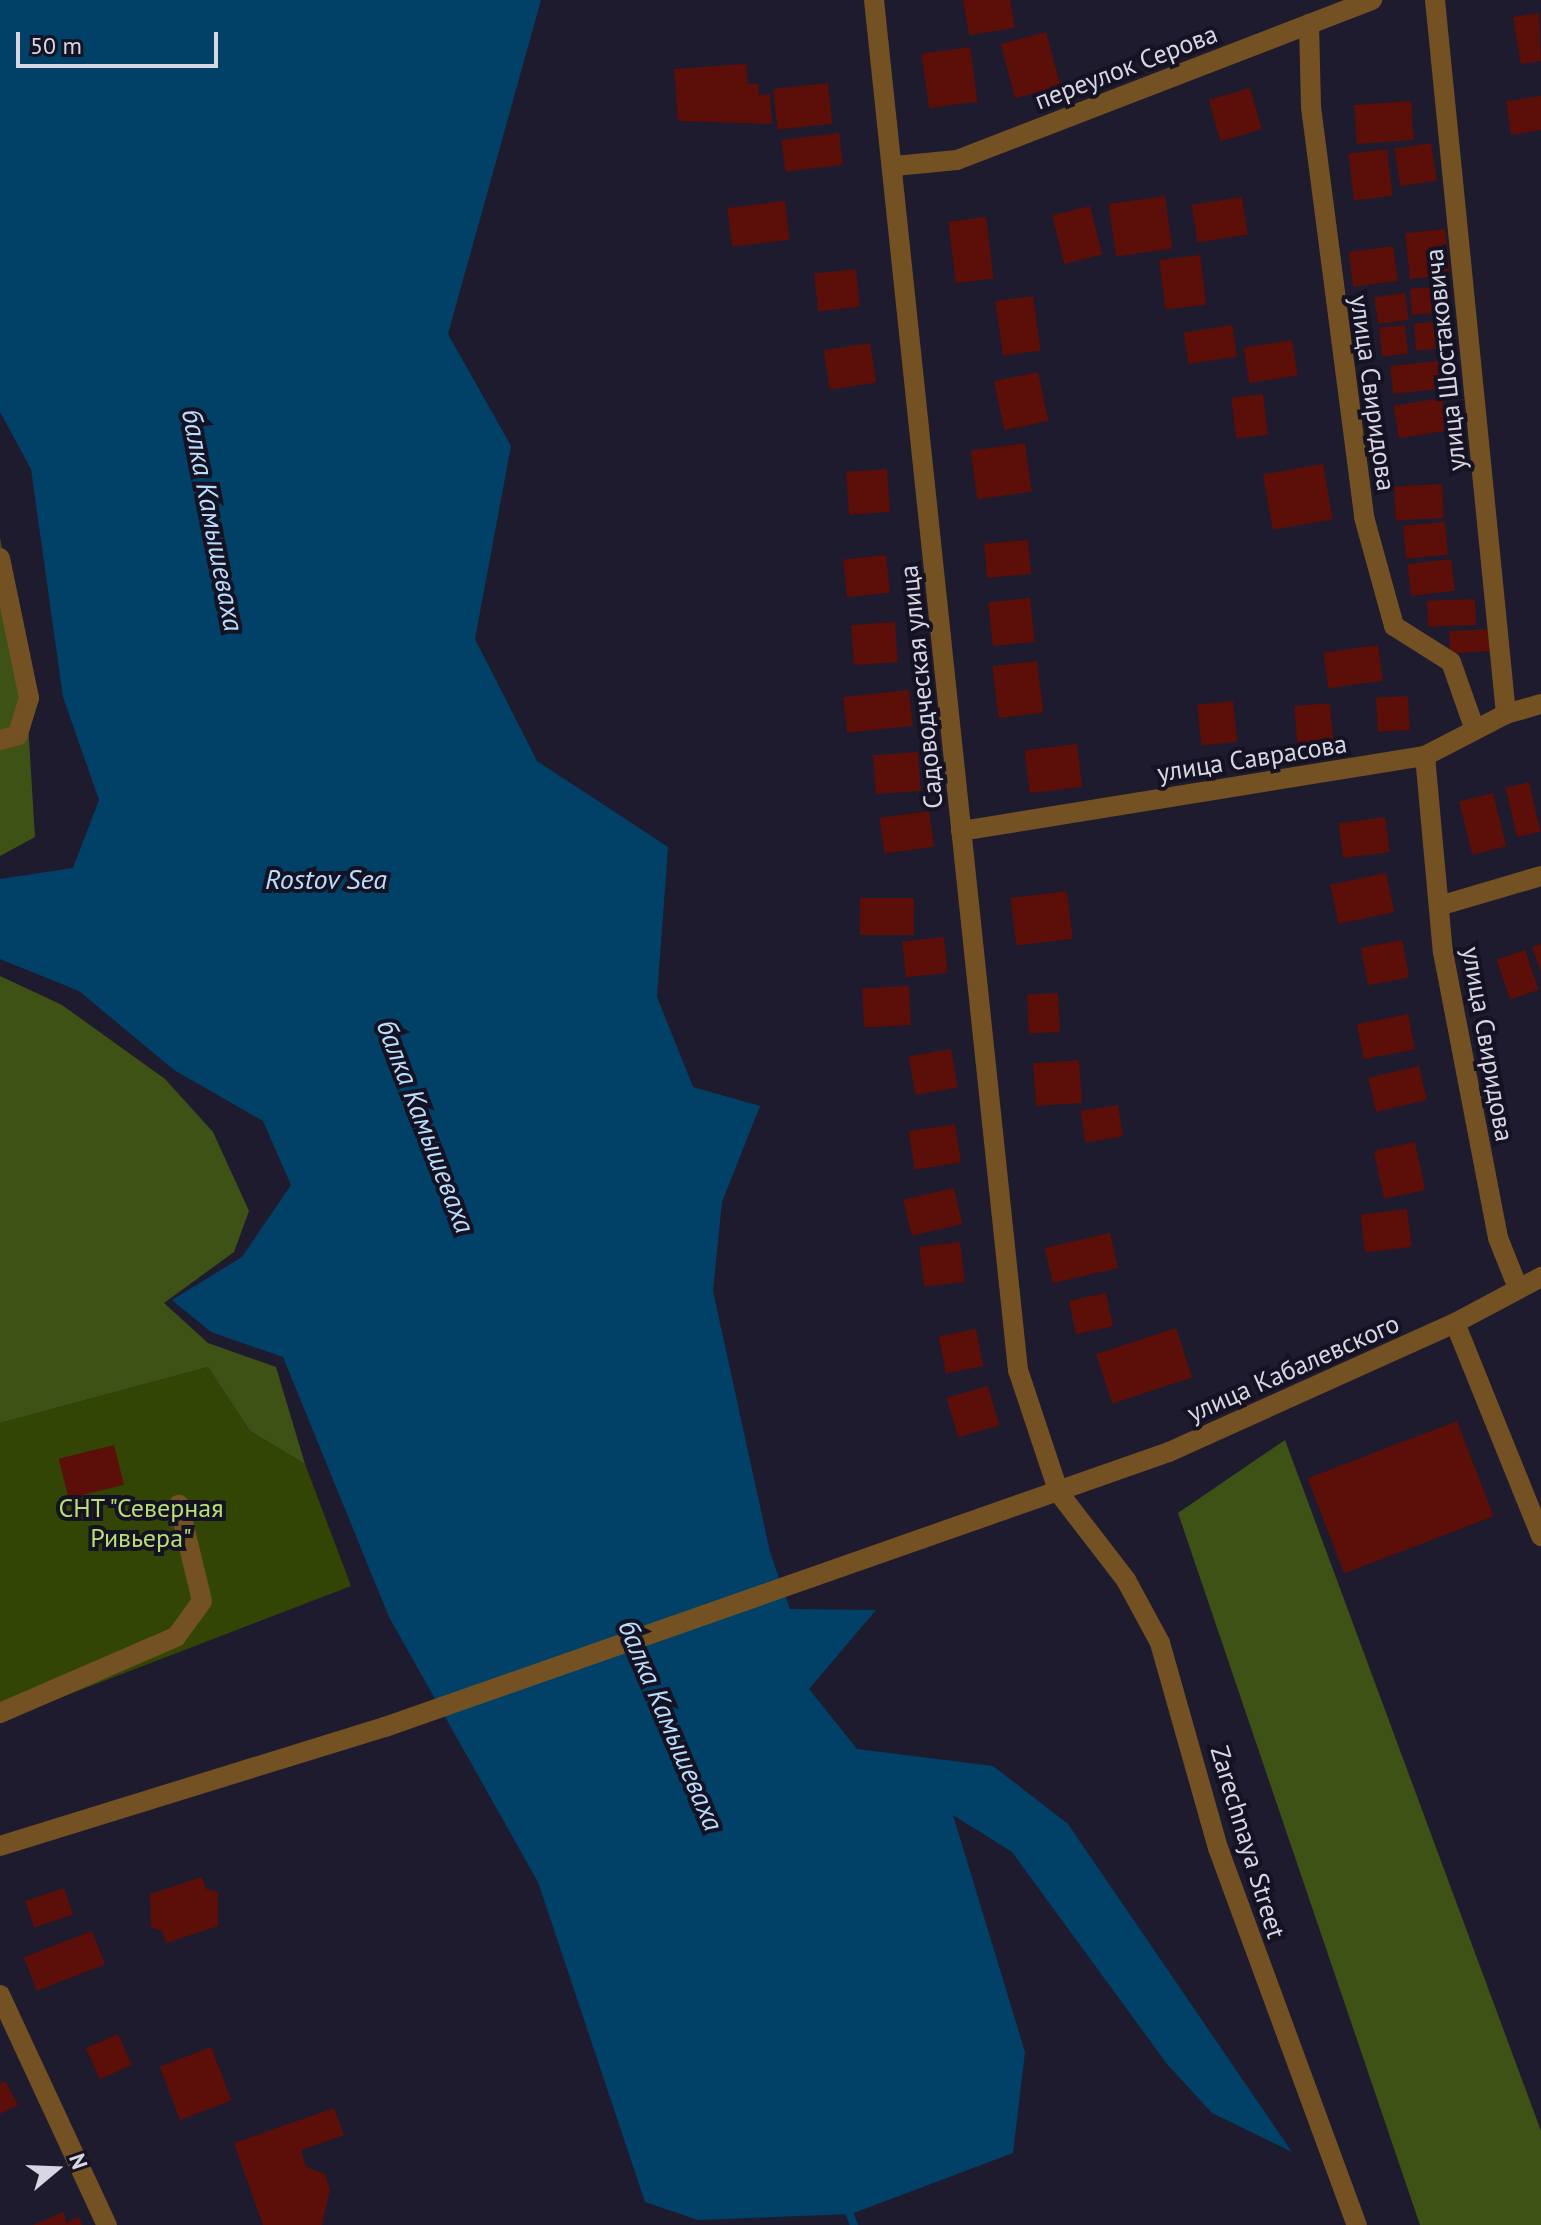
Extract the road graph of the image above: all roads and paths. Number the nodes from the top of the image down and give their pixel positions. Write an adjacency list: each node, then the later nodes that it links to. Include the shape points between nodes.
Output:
1 (874, 0): 5 (street, Садоводческая улица)
2 (1372, 0): 4 (street, переулок Серова)
3 (1435, 0): 8 (street, улица Шостаковича)
4 (1309, 24): 5 (street, переулок Серова, via 957,160); 9 (street, улица Свиридова, via 1311,107 1364,517 1394,626 1451,662)
5 (895, 166): 12 (street, Садоводческая улица)
6 (0, 558): 10 (street, via 29,698)
7 (1541, 704): 8 (street, улица Саврасова)
8 (1506, 714): 9 (street, улица Саврасова)
9 (1475, 730): 11 (street, улица Саврасова)
10 (9, 738)
11 (1425, 756): 12 (street, улица Саврасова); 14 (street, улица Свиридова)
12 (961, 831): 18 (street, Садоводческая улица, via 1018,1370)
13 (1541, 876): 14 (street)
14 (1439, 906): 16 (street, улица Свиридова, via 1498,1238)
15 (1541, 1277): 16 (street, улица Кабалевского)
16 (1518, 1288): 17 (street, улица Кабалевского)
17 (1455, 1323): 18 (street, улица Кабалевского, via 1196,1441); 20 (street)
18 (1059, 1493): 22 (street, улица Кабалевского, via 385,1727); 25 (street, Zarechnaya Street, via 1126,1580 1160,1643 1218,1848)
19 (179, 1505): 21 (street, via 202,1601 176,1637)
20 (1541, 1536)
21 (0, 1713)
22 (0, 1846)
23 (0, 1995): 24 (street)
24 (107, 2225)
25 (1357, 2225)

